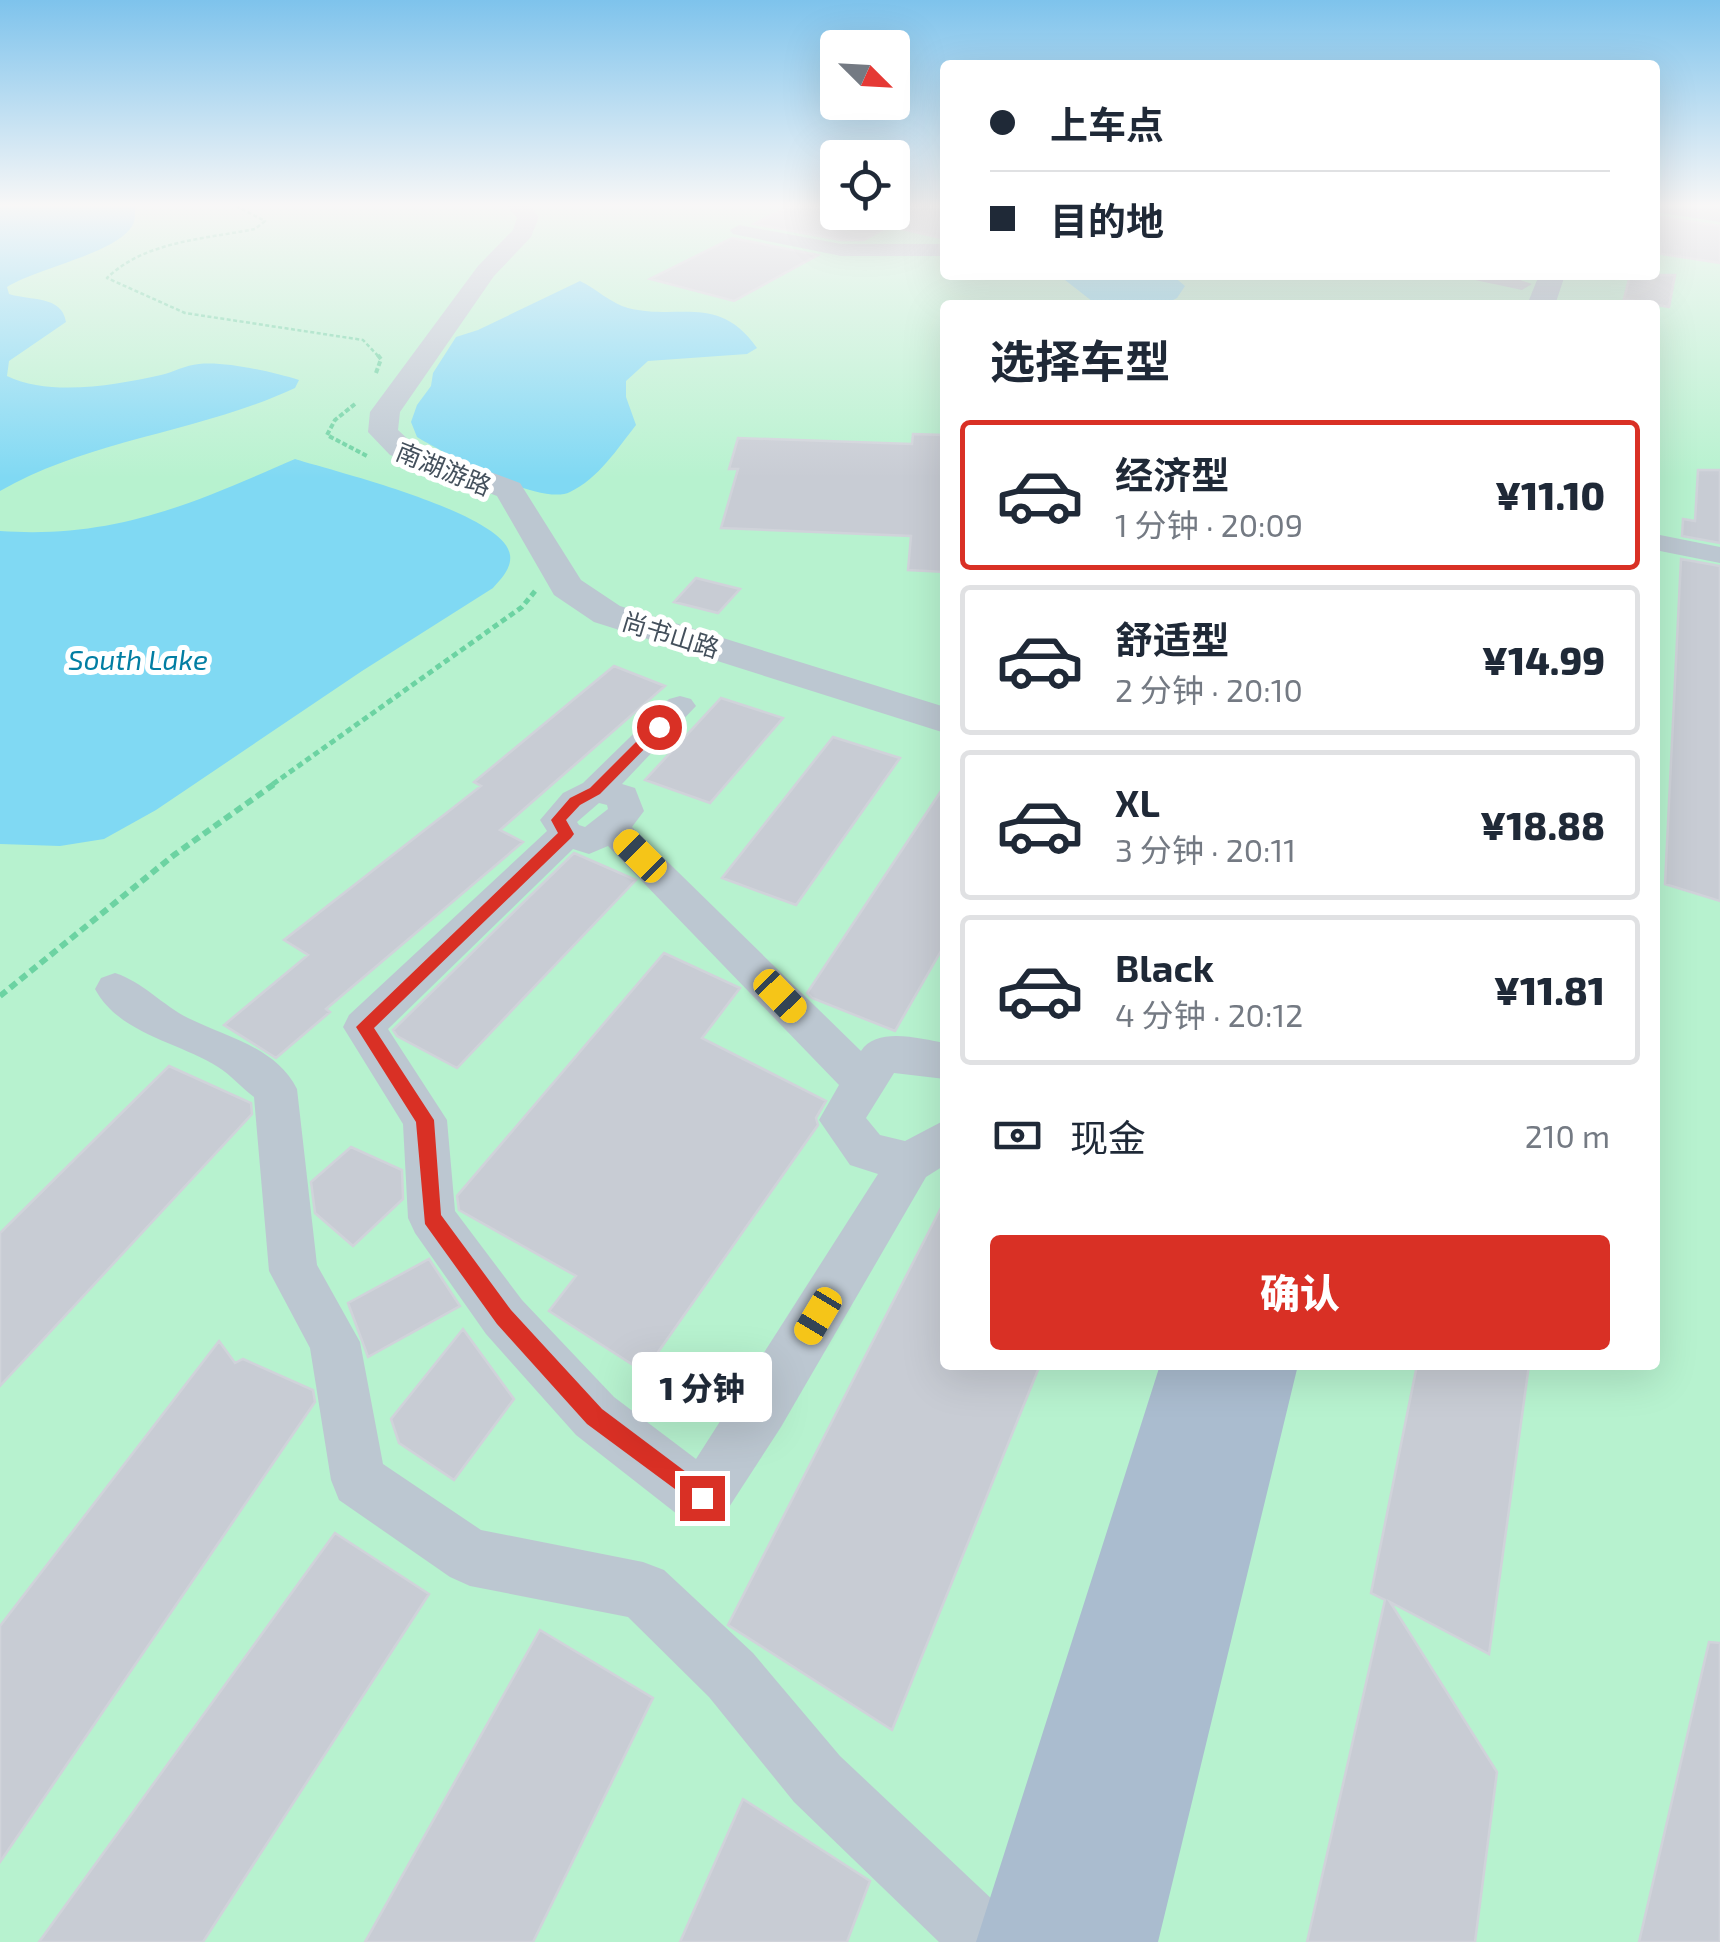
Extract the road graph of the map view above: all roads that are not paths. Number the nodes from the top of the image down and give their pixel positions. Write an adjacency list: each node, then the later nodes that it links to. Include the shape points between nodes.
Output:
1 (467, 297): 5 (street, 尚书山路, via 384,412 383,432 400,448 509,490 566,587 607,614)
2 (1660, 543): 3 (street)
3 (1720, 555)
4 (680, 706): 6 (street)
5 (940, 718)
6 (595, 791): 7 (street, via 558,820); 7 (street, via 624,796 626,812)
7 (589, 831): 10 (street); 11 (street, via 364,1027 425,1120 432,1218 504,1317 595,1416 702,1498)
8 (115, 989): 14 (street, via 170,1028 232,1054 275,1089 293,1271 334,1342 358,1480 470,1557 643,1591 731,1675 817,1779)
9 (940, 1060): 10 (street, via 881,1056)
10 (863, 1081): 11 (street, via 841,1120 866,1151)
11 (928, 1152)
12 (1195, 1370): 15 (main road)
13 (1261, 1370): 16 (main road)
14 (988, 1942)
15 (1023, 1942)
16 (1111, 1942)

